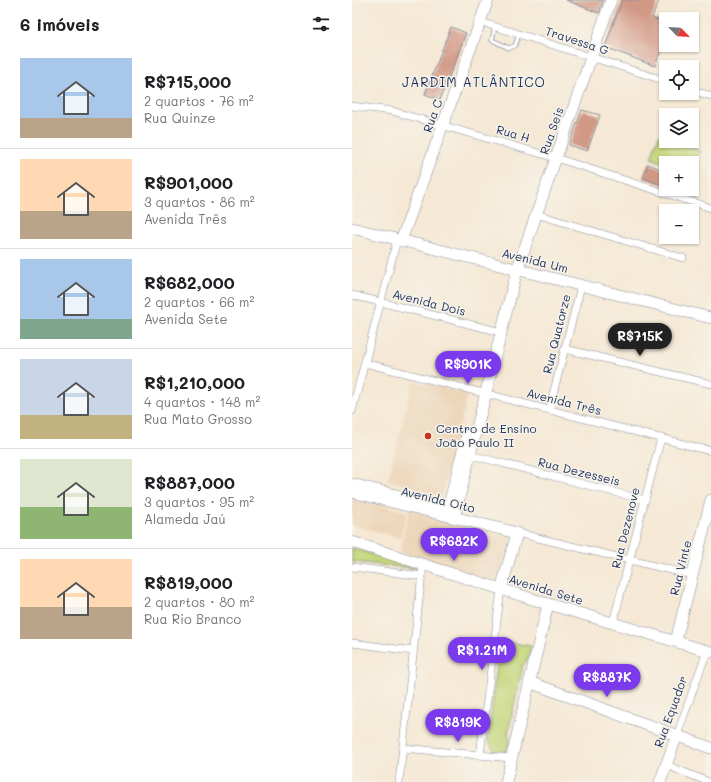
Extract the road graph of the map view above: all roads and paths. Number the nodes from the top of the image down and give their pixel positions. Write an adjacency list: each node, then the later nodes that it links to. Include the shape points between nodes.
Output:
1 (488, 0): 3 (street, Rua C)
2 (612, 0): 6 (street, Rua Seis)
3 (481, 22): 4 (street, Travessa G); 11 (street, Rua C)
4 (495, 26): 5 (street, Travessa G); 5 (lane, via 492,40 509,48 515,46)
5 (519, 34): 6 (street, Travessa G)
6 (592, 57): 7 (street, Travessa G); 12 (street, Rua Seis)
7 (659, 79)
8 (699, 92): 9 (street)
9 (711, 96)
10 (352, 106): 11 (street, Rua H, via 392,110)
11 (443, 125): 12 (street, Rua H); 16 (street, Rua C)
12 (556, 158): 13 (street, Rua H); 14 (street, Rua Seis)
13 (711, 208)
14 (536, 214): 17 (street); 18 (street, Rua Seis)
15 (352, 228): 16 (street, Avenida Um)
16 (399, 240): 18 (street, Avenida Um); 21 (street)
17 (683, 258)
18 (514, 269): 19 (street, Avenida Um); 23 (street, Rua Seis)
19 (581, 286): 22 (street, Avenida Um); 24 (street, Rua Quatorze)
20 (352, 295): 21 (street, Avenida Dois)
21 (380, 302): 23 (street, Avenida Dois); 25 (street)
22 (711, 318)
23 (498, 331): 27 (street, Rua Seis)
24 (565, 349): 26 (street); 28 (street, Rua Quatorze)
25 (365, 363): 27 (street, Avenida Três); 29 (street)
26 (711, 384)
27 (482, 393): 28 (street, Avenida Três); 32 (street, Rua Seis)
28 (549, 410): 30 (street, Avenida Três)
29 (352, 411)
30 (660, 438): 31 (street, Avenida Três); 35 (street, Rua Dezenove)
31 (711, 451)
32 (466, 454): 35 (street, Rua Dezesseis); 37 (street, Rua Seis)
33 (352, 484): 37 (street)
34 (352, 492): 37 (street, Avenida Oito)
35 (645, 500): 40 (street, Rua Dezenove)
36 (711, 500): 43 (street, Rua Vinte)
37 (451, 513): 38 (street, Avenida Oito)
38 (517, 533): 40 (street); 45 (street)
39 (352, 542): 41 (street, Avenida Sete)
40 (629, 561): 43 (street); 47 (street, Rua Dezenove)
41 (423, 564): 44 (street); 45 (street, Avenida Sete)
42 (352, 567): 44 (street)
43 (692, 575): 48 (street, Rua Vinte)
44 (422, 576): 50 (street)
45 (501, 589): 46 (street, Avenida Sete); 56 (street)
46 (548, 604): 47 (street, Avenida Sete); 52 (street)
47 (613, 623): 48 (street, Avenida Sete)
48 (676, 641): 51 (street, Avenida Sete)
49 (352, 643): 50 (street)
50 (413, 651): 54 (street)
51 (709, 652): 53 (street, Rua Equador)
52 (530, 682): 53 (street); 57 (street)
53 (677, 735): 55 (street); 58 (street, Rua Equador)
54 (403, 748): 56 (street); 59 (street)
55 (711, 748)
56 (480, 755): 57 (street)
57 (511, 758): 60 (street)
58 (666, 765): 61 (street, Rua Equador); 62 (street)
59 (399, 782)
60 (506, 782)
61 (660, 782)
62 (709, 782)

